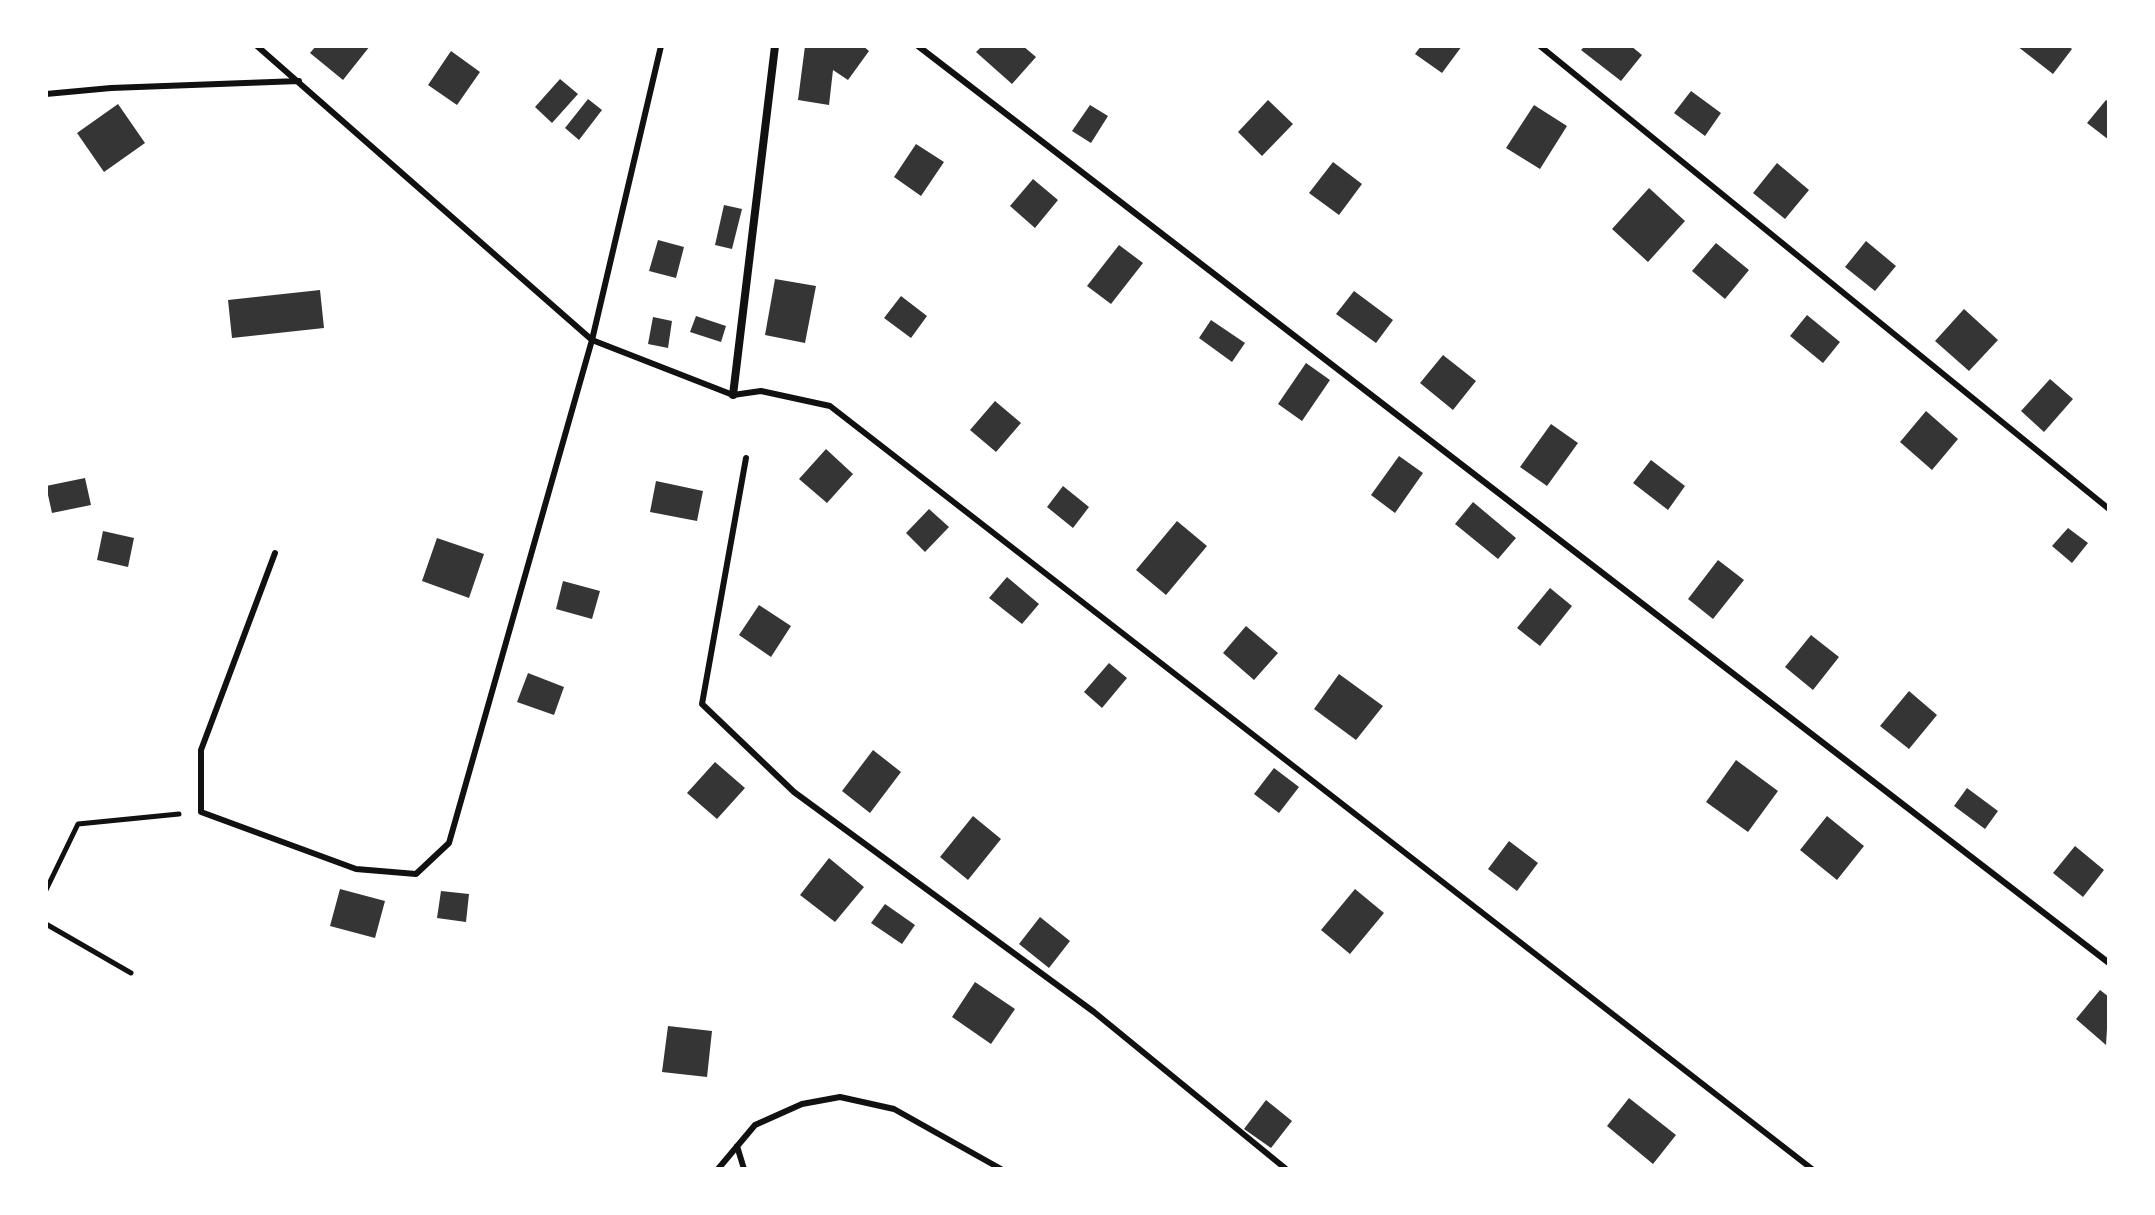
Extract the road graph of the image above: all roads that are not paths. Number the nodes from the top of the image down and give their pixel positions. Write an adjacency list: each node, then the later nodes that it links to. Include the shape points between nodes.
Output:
1 (257, 46): 6 (lane)
2 (661, 46): 8 (lane)
3 (775, 46): 9 (street)
4 (918, 46): 13 (lane)
5 (1540, 46): 11 (lane)
6 (299, 81): 7 (lane); 8 (lane)
7 (46, 94)
8 (592, 340): 9 (lane); 12 (lane, via 449,843 416,874 356,869 201,812 201,750)
9 (733, 395): 19 (lane, via 761,391 830,406)
10 (746, 458): 18 (lane, via 702,704 794,792 1094,1012)
11 (2109, 509)
12 (275, 553)
13 (2109, 963)
14 (737, 1146): 15 (lane); 16 (lane); 17 (lane, via 755,1125 802,1104 840,1097 894,1109)
15 (718, 1169)
16 (744, 1169)
17 (1001, 1169)
18 (1286, 1169)
19 (1812, 1169)

